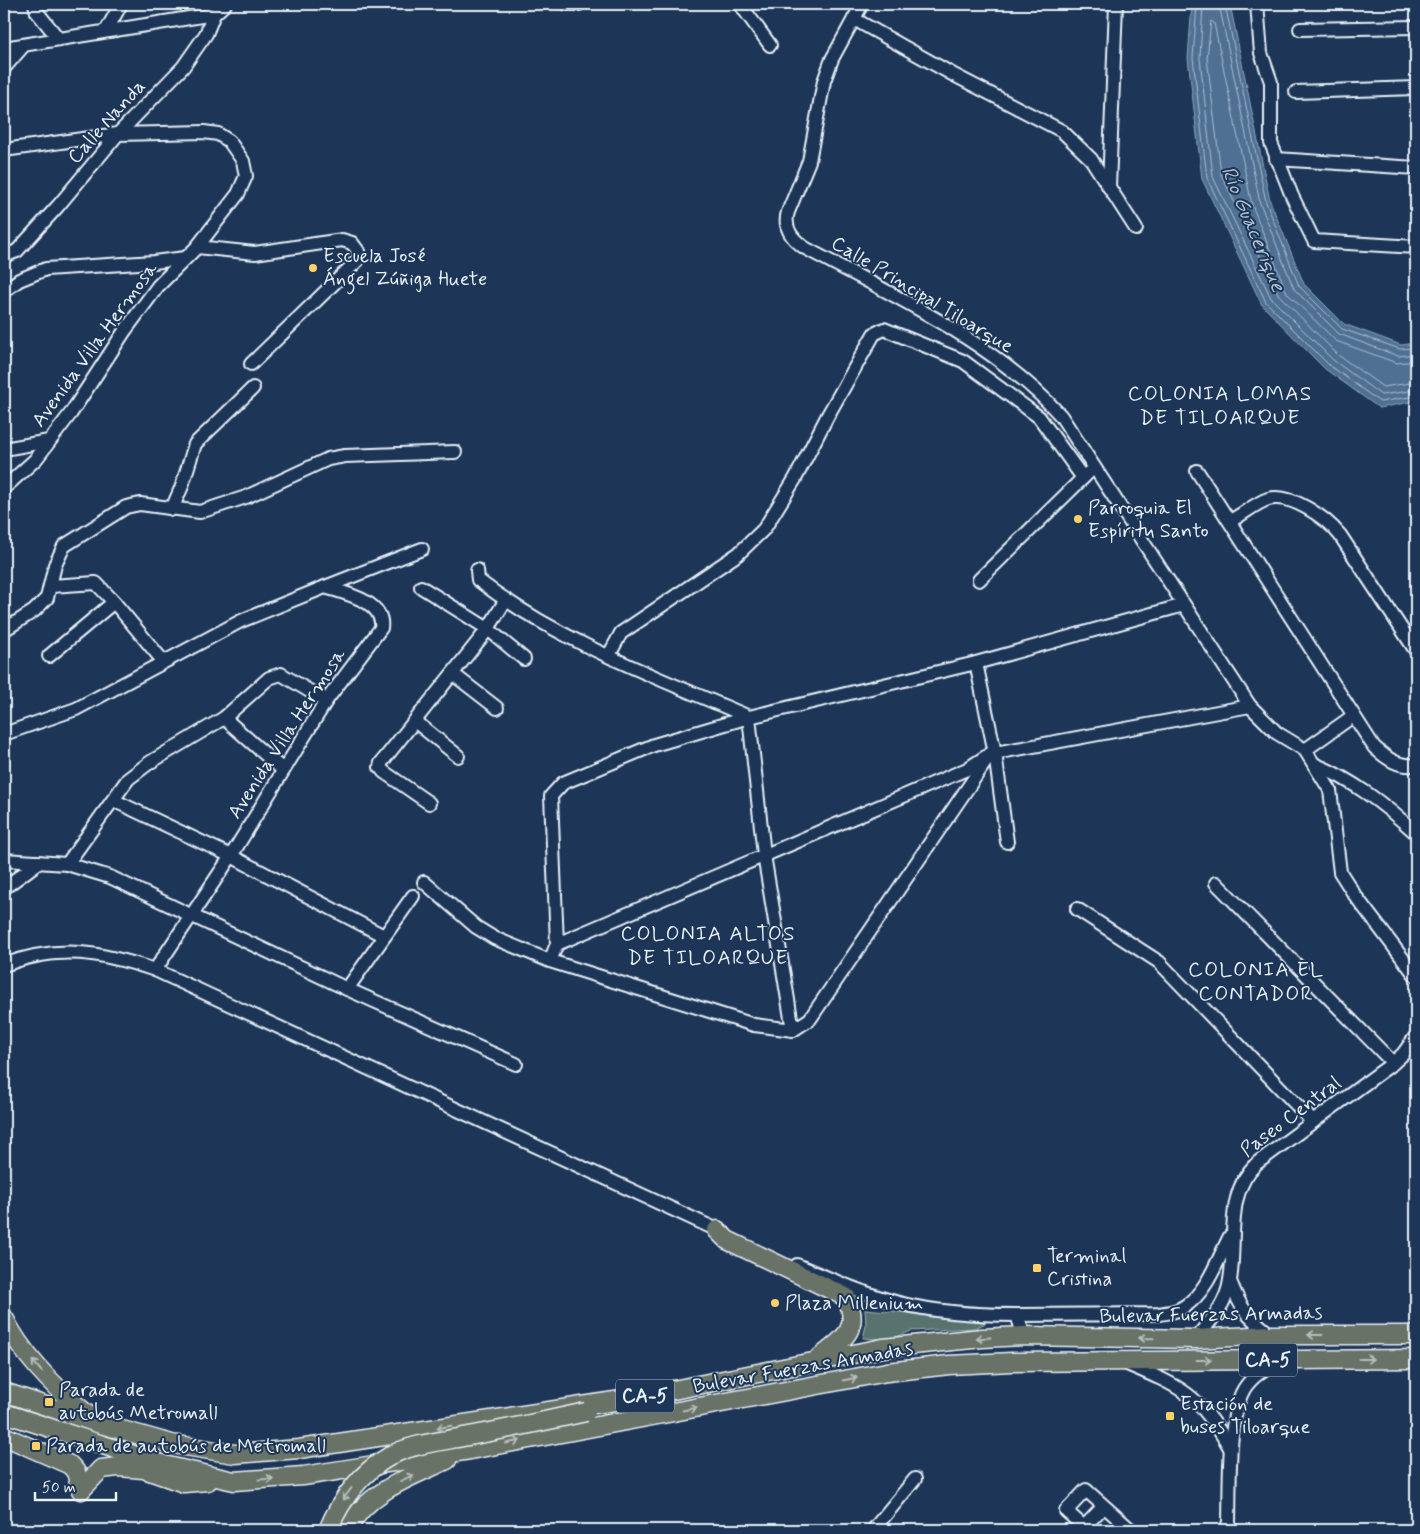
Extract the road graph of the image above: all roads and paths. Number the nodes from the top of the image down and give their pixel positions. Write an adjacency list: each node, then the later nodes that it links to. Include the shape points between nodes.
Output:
1 (35, 4): 15 (street, via 37,12)
2 (121, 4): 14 (street)
3 (225, 4): 10 (street, Calle Nanda)
4 (567, 4): 5 (street)
5 (579, 4)
6 (740, 4): 17 (street)
7 (862, 4): 11 (street, Calle Principal Tiloarque)
8 (1116, 4): 26 (street)
9 (1257, 4): 24 (street, via 1262,54 1271,82 1271,143)
10 (214, 14): 14 (street); 22 (street, Calle Nanda, via 206,34 183,67)
11 (854, 19): 26 (street, via 1062,130 1091,159); 38 (street, Calle Principal Tiloarque, via 826,74 808,161 785,221 787,229 805,248 971,341 1014,372 1061,416)
12 (1416, 27): 13 (street)
13 (1300, 29)
14 (106, 31): 15 (street)
15 (58, 38): 16 (street)
16 (24, 45): 18 (street); 19 (street)
17 (770, 45)
18 (4, 48)
19 (4, 68)
20 (1416, 88): 21 (street)
21 (1296, 92)
22 (118, 134): 23 (street, Avenida Villa Hermosa); 28 (street, Avenida Villa Hermosa, via 218,134 229,141 243,161 246,176 238,194); 30 (street, Calle Nanda, via 17,250)
23 (4, 150)
24 (1276, 159): 25 (street); 29 (street, via 1314,241)
25 (1416, 168)
26 (1109, 187): 27 (street)
27 (1136, 229)
28 (197, 247): 31 (street, Avenida Villa Hermosa); 33 (street, via 255,253 342,240 352,243 358,250 358,260)
29 (1416, 247)
30 (4, 256)
31 (185, 258): 32 (street, via 46,268); 35 (street, Avenida Villa Hermosa, via 158,286)
32 (4, 291)
33 (252, 364)
34 (253, 388): 42 (street, via 195,444)
35 (49, 441): 36 (street); 41 (street, Avenida Villa Hermosa, via 36,459)
36 (4, 449)
37 (455, 452): 42 (street, via 328,459 246,497 200,512)
38 (1096, 466): 40 (street); 52 (street, Calle Principal Tiloarque)
39 (1197, 471): 43 (street)
40 (1083, 478): 46 (street); 56 (street, via 1039,417 963,361 884,329 879,330 764,529 738,554 621,633)
41 (4, 488)
42 (172, 509): 47 (street, via 140,504 126,507 85,532 64,546 55,565)
43 (1230, 521): 55 (street, via 1269,499 1299,504 1330,522); 65 (street)
44 (422, 548): 48 (street)
45 (477, 570): 50 (street, via 478,580)
46 (979, 580)
47 (51, 586): 51 (street, via 96,583); 54 (street, via 47,598 34,611)
48 (325, 587): 59 (street, via 242,621); 62 (street, Avenida Villa Hermosa, via 363,600 382,622 381,628)
49 (421, 587): 53 (street)
50 (505, 601): 53 (street); 56 (street)
51 (114, 602): 57 (street); 59 (street)
52 (1184, 605): 60 (street); 63 (street, Calle Principal Tiloarque)
53 (488, 629): 58 (street); 61 (street)
54 (4, 630)
55 (1416, 651)
56 (608, 655): 67 (street)
57 (49, 656)
58 (524, 659)
59 (163, 661): 69 (street, via 76,709)
60 (976, 663): 67 (street); 71 (street)
61 (453, 674): 64 (street); 68 (street)
62 (326, 701): 66 (street, via 281,674 269,678); 75 (street, Avenida Villa Hermosa)
63 (1250, 706): 70 (street, Calle Principal Tiloarque, via 1277,733); 71 (street)
64 (497, 708)
65 (1353, 716): 70 (street); 74 (street, via 1374,747 1387,759 1406,766)
66 (224, 718): 75 (street); 76 (street, via 149,763 128,779)
67 (750, 718): 80 (street); 92 (street, via 654,745 563,783 556,790 551,796)
68 (416, 722): 72 (street); 77 (street, via 380,767)
69 (4, 734)
70 (1305, 750): 73 (street)
71 (993, 754): 79 (street); 80 (street, via 966,769); 98 (street, via 810,1019)
72 (458, 756)
73 (1314, 764): 78 (street, via 1339,774 1368,793); 96 (street, via 1330,790 1340,872)
74 (1416, 765)
75 (283, 770): 81 (street, Avenida Villa Hermosa)
76 (113, 800): 81 (street); 84 (street)
77 (429, 803)
78 (1416, 833)
79 (1006, 842)
80 (764, 855): 92 (street); 98 (street)
81 (231, 856): 90 (street, Avenida Villa Hermosa); 91 (street)
82 (4, 860): 83 (street)
83 (39, 862): 84 (street); 87 (street)
84 (67, 864): 90 (street, via 110,877)
85 (424, 882): 93 (street, via 476,927)
86 (1216, 883): 100 (street)
87 (4, 888)
88 (413, 896): 91 (street)
89 (1077, 909): 102 (street, via 1159,962)
90 (193, 915): 95 (street, Avenida Villa Hermosa); 97 (street)
91 (384, 936): 97 (street)
92 (557, 944): 93 (street)
93 (550, 961): 98 (street, via 754,1025)
94 (4, 965): 95 (street, via 44,953 84,952 117,957)
95 (155, 970): 103 (street)
96 (1416, 976)
97 (347, 989): 101 (street)
98 (793, 1030)
99 (1416, 1036): 100 (street, Paseo Central)
100 (1392, 1063): 102 (street, Paseo Central)
101 (516, 1064)
102 (1313, 1122): 104 (street, Paseo Central, via 1257,1163 1244,1177)
103 (717, 1230): 106 (street, via 836,1282 899,1303 969,1314); 115 (highway, via 727,1240 846,1297 853,1319 849,1332)
104 (1231, 1234): 105 (street, Paseo Central); 106 (street, via 1195,1298 1173,1312)
105 (1230, 1281): 109 (street, Paseo Central, via 1240,1306); 111 (street, Paseo Central, via 1222,1304)
106 (1017, 1315): 110 (street)
107 (4, 1318): 119 (highway, one-way to 107, via 58,1391)
108 (1416, 1334): 109 (highway, Bulevar Fuerzas Armadas / CA-5, one-way to 109)
109 (1271, 1335): 111 (highway, Bulevar Fuerzas Armadas / CA-5)
110 (1024, 1336): 111 (highway, Bulevar Fuerzas Armadas / CA-5, one-way to 110); 115 (highway, Bulevar Fuerzas Armadas / CA-5, one-way to 115, via 883,1348)
111 (1194, 1339)
112 (1416, 1359): 114 (highway, Bulevar Fuerzas Armadas / CA-5, one-way to 112)
113 (1120, 1360): 114 (highway, Bulevar Fuerzas Armadas / CA-5, one-way to 114); 121 (street, via 1161,1378 1197,1400); 122 (highway, Bulevar Fuerzas Armadas / CA-5, one-way to 113, via 887,1372 958,1364)
114 (1279, 1360): 121 (street, via 1254,1377 1244,1389 1238,1402)
115 (816, 1361): 117 (highway, Bulevar Fuerzas Armadas / CA-5)
116 (4, 1392): 119 (highway, Bulevar Fuerzas Armadas)
117 (601, 1403): 119 (highway, Bulevar Fuerzas Armadas / CA-5, one-way to 119, via 299,1449 243,1454 172,1444); 126 (highway, one-way to 126, bridge, via 586,1412 391,1454 368,1471 343,1498)
118 (4, 1413): 123 (highway, Bulevar Fuerzas Armadas / CA-5, via 168,1466)
119 (97, 1423)
120 (4, 1436): 123 (highway, via 70,1465 76,1472 81,1490 101,1469 118,1467 144,1469 184,1483)
121 (1230, 1448): 130 (street, via 1229,1522)
122 (470, 1450): 123 (highway, Bulevar Fuerzas Armadas / CA-5, one-way to 122, via 234,1481 303,1476); 127 (highway, one-way to 122, via 358,1513 397,1482)
123 (218, 1478)
124 (915, 1479): 128 (street)
125 (1104, 1506): 129 (street)
126 (328, 1530)
127 (347, 1530)
128 (873, 1530)
129 (1131, 1530)
130 (1226, 1530)

